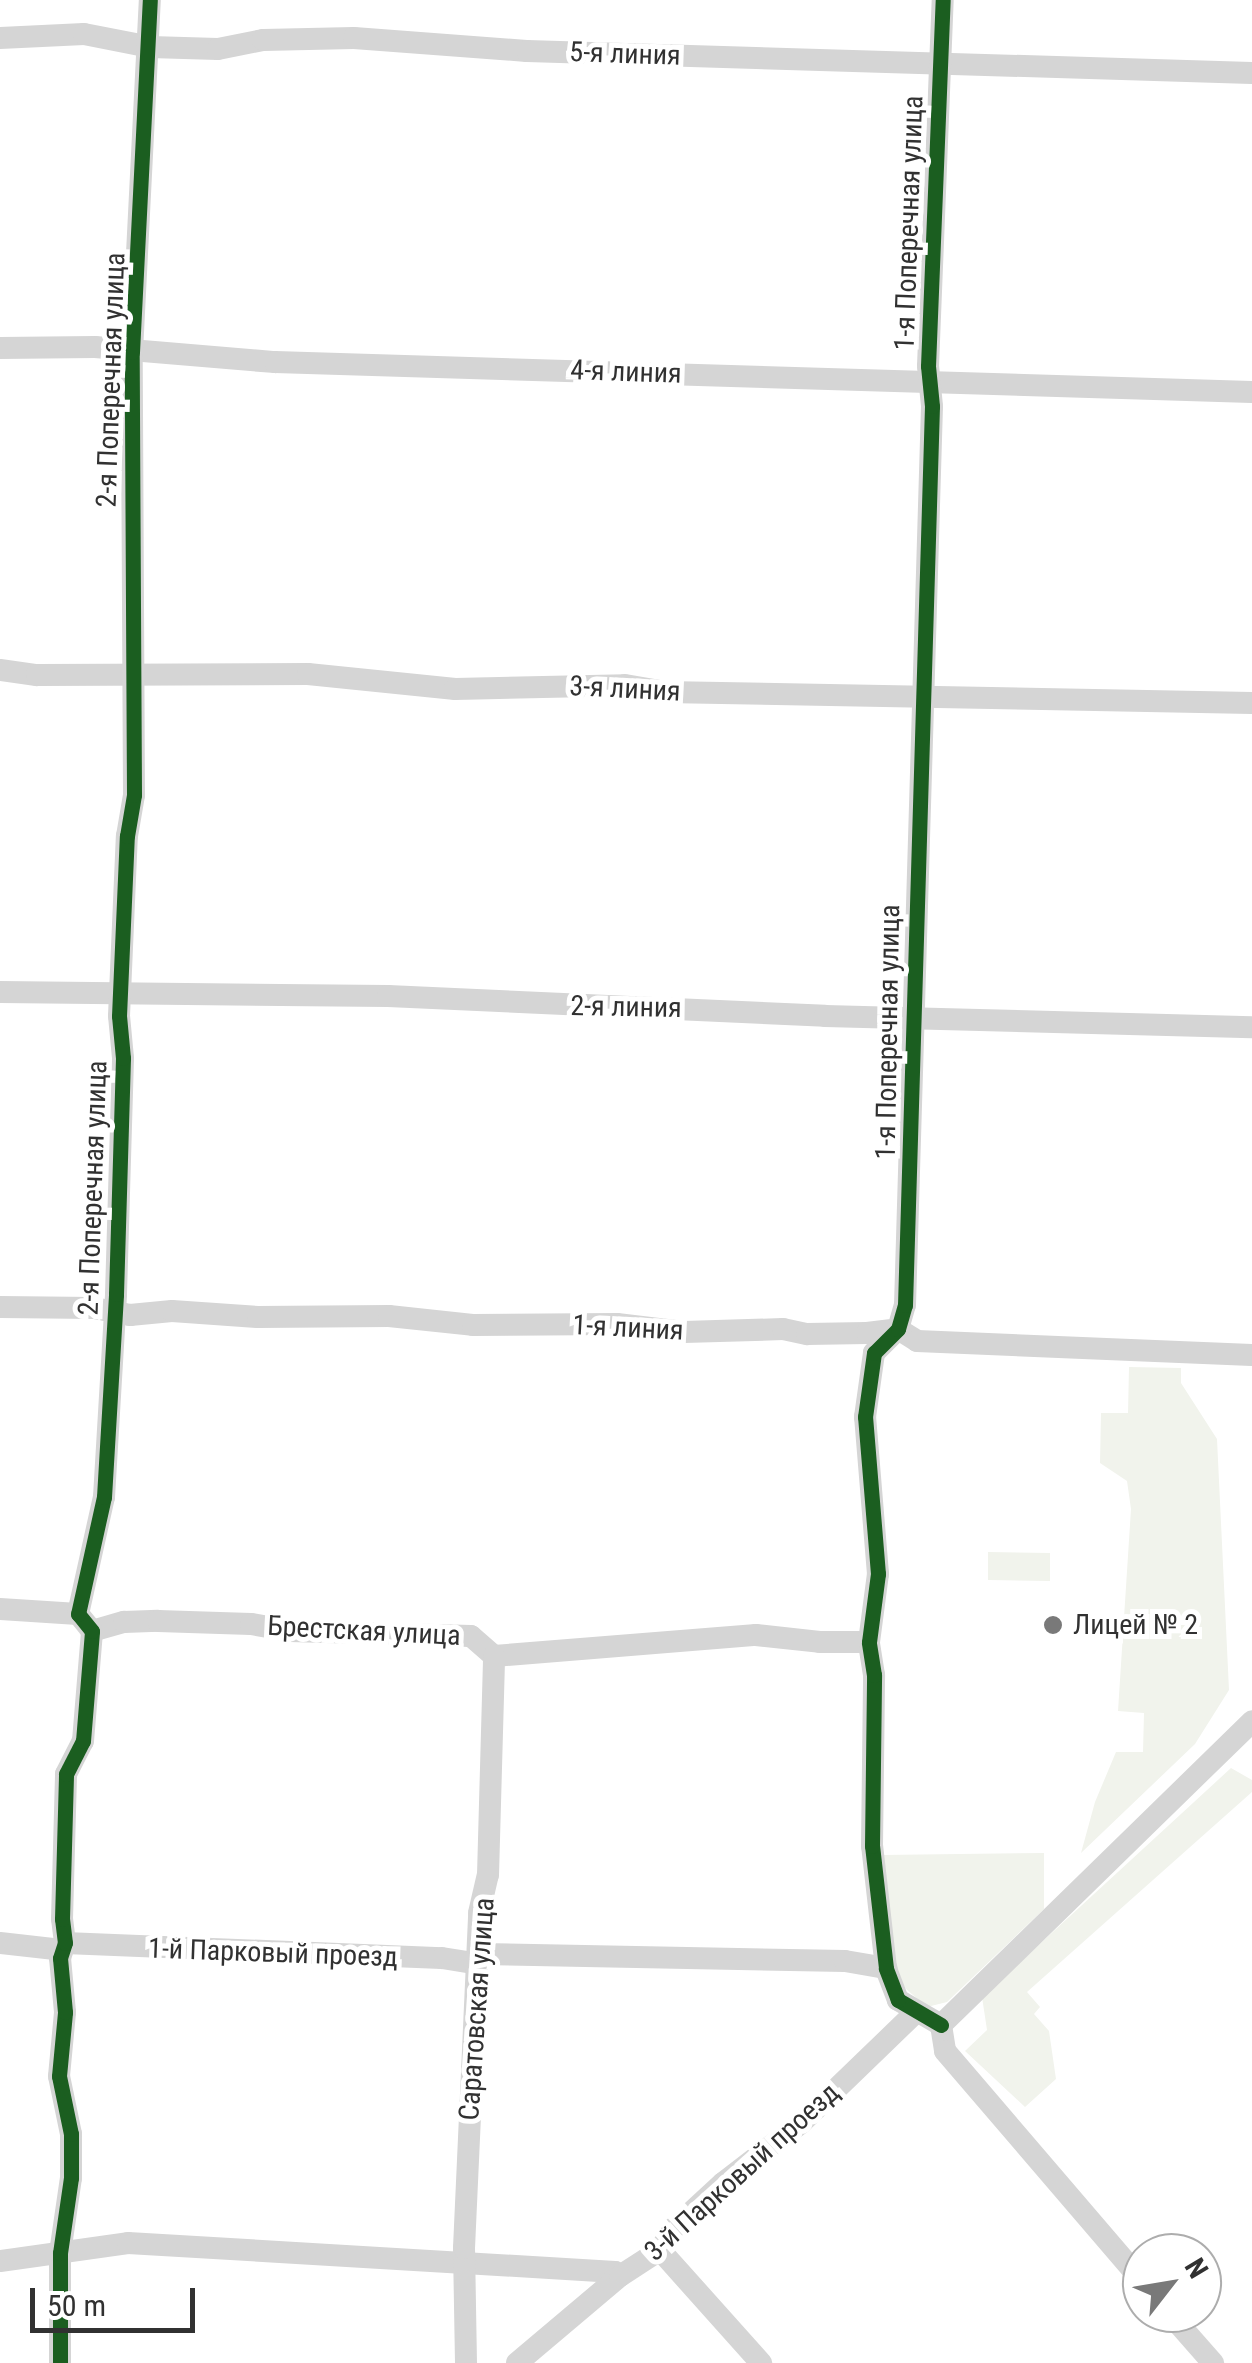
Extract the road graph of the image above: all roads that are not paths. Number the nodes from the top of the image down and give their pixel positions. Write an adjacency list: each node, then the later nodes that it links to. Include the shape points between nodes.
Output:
1 (150, 0): 4 (street, 2-я Поперечная улица)
2 (943, 0): 5 (street, 1-я Поперечная улица)
3 (0, 38): 4 (street, 5-я линия, via 84,34)
4 (150, 47): 5 (street, 5-я линия, via 354,38 544,51); 8 (street, 2-я Поперечная улица)
5 (940, 62): 6 (street, 5-я линия); 9 (street, 1-я Поперечная улица)
6 (1252, 73)
7 (0, 348): 8 (street, 4-я линия)
8 (132, 352): 9 (street, 4-я линия); 12 (street, 2-я Поперечная улица)
9 (930, 382): 10 (street, 4-я линия); 13 (street, 1-я Поперечная улица)
10 (1252, 392)
11 (0, 670): 12 (street, 3-я линия)
12 (134, 675): 13 (street, 3-я линия, via 308,674 455,688 625,685 664,692); 16 (street, 2-я Поперечная улица, via 134,795)
13 (922, 696): 14 (street, 3-я линия); 17 (street, 1-я Поперечная улица)
14 (1252, 703)
15 (0, 992): 16 (street, 2-я линия)
16 (120, 994): 17 (street, 2-я линия, via 388,996); 20 (street, 2-я Поперечная улица)
17 (913, 1016): 18 (street, 2-я линия); 21 (street, 1-я Поперечная улица, via 906,1305)
18 (1252, 1027)
19 (0, 1307): 20 (street, 1-я линия)
20 (114, 1312): 21 (street, 1-я линия, via 617,1324 684,1332); 24 (street, 2-я Поперечная улица, via 104,1497)
21 (898, 1329): 22 (street, 1-я линия, via 917,1341); 25 (street, 1-я Поперечная улица, via 874,1354 865,1416 878,1574)
22 (1252, 1355)
23 (0, 1609): 24 (street, Брестская улица)
24 (85, 1622): 26 (street, Брестская улица, via 470,1636); 29 (street, 2-я Поперечная улица, via 83,1741 66,1774)
25 (869, 1642): 26 (street, Брестская улица, via 756,1635); 31 (street, 1-я Поперечная улица, via 872,1846)
26 (494, 1656): 30 (street, Саратовская улица)
27 (1252, 1721): 33 (street)
28 (0, 1943): 29 (street, 1-й Парковый проезд)
29 (64, 1946): 30 (street, 1-й Парковый проезд); 35 (street, 2-я Поперечная улица, via 59,2076 71,2134 71,2178)
30 (480, 1959): 31 (street, 1-й Парковый проезд, via 845,1961); 38 (street, Саратовская улица)
31 (886, 1968): 32 (street, 1-я Поперечная улица, via 898,2000)
32 (915, 2013): 33 (street); 34 (street, 3-й Парковый проезд, via 801,2124 722,2183)
33 (940, 2025): 36 (street, via 946,2052)
34 (660, 2250): 39 (street, 3-й Парковый проезд); 44 (street)
35 (60, 2253): 37 (street); 38 (street, via 128,2243); 41 (street, 2-я Поперечная улица)
36 (1122, 2258)
37 (0, 2261)
38 (464, 2263): 39 (street); 42 (street, Саратовская улица)
39 (620, 2276): 43 (street, 3-й Парковый проезд)
40 (1187, 2333): 45 (street)
41 (60, 2363)
42 (466, 2363)
43 (517, 2363)
44 (760, 2363)
45 (1213, 2363)

